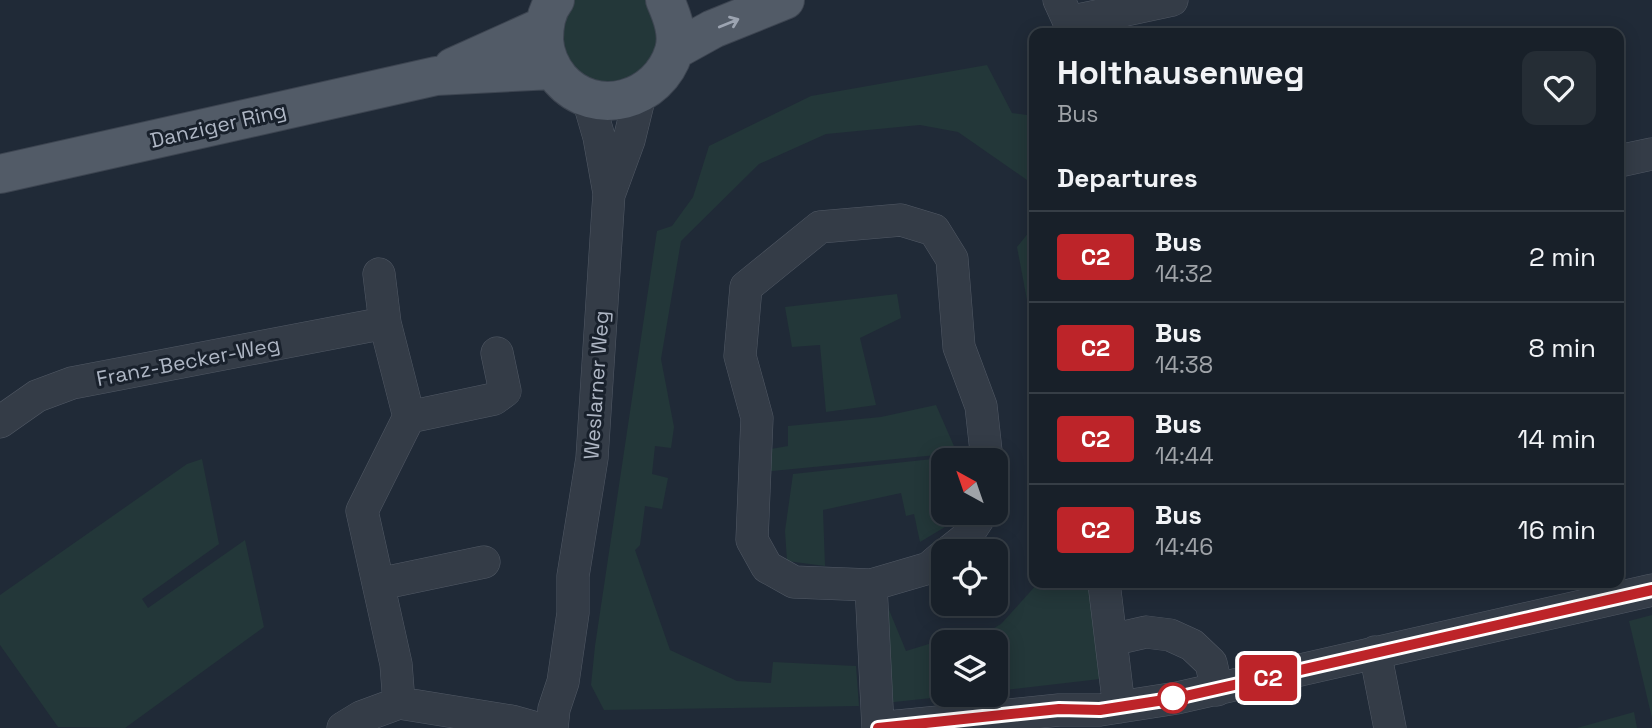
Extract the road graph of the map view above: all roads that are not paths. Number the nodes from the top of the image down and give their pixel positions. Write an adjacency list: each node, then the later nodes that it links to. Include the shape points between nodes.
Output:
1 (666, 0): 6 (main road, via 675,21)
2 (785, 0): 6 (main road, one-way to 2)
3 (1172, 0): 5 (street)
4 (550, 13): 7 (main road, via 544,48); 8 (main road, Danziger Ring)
5 (1064, 19)
6 (675, 50): 9 (main road, via 663,76)
7 (552, 70): 8 (main road, Danziger Ring); 10 (main road, via 568,88)
8 (436, 76): 13 (main road, Danziger Ring)
9 (640, 95): 10 (main road, via 612,102); 14 (street, Weslarner Weg)
10 (588, 99): 14 (street, Weslarner Weg)
11 (1652, 154): 12 (street)
12 (1624, 160)
13 (0, 174)
14 (609, 193): 32 (street, Weslarner Weg, via 592,458 573,576 563,682)
15 (379, 274): 16 (street)
16 (385, 323): 18 (street); 19 (street, Franz-Becker-Weg, via 72,383 37,396)
17 (498, 354): 18 (street, via 505,391 494,399)
18 (409, 417): 23 (street, via 362,510)
19 (0, 422)
20 (985, 448): 24 (street, via 981,406 959,347 952,259 934,230 901,220 820,226 746,287 740,356 757,418 752,540 767,567 794,582)
21 (484, 562): 23 (street)
22 (931, 566): 24 (street)
23 (379, 584): 30 (street, via 396,664)
24 (871, 585): 34 (street)
25 (1105, 588): 27 (street)
26 (1652, 590): 28 (street)
27 (1111, 640): 29 (street, via 1146,632 1170,635 1211,663); 31 (street)
28 (1375, 652): 29 (street); 35 (street)
29 (1217, 690): 31 (street)
30 (399, 703): 32 (street, via 511,721); 33 (street)
31 (1107, 715): 34 (street, via 1059,709)
32 (547, 722)
33 (343, 728)
34 (878, 728)
35 (1390, 728)

